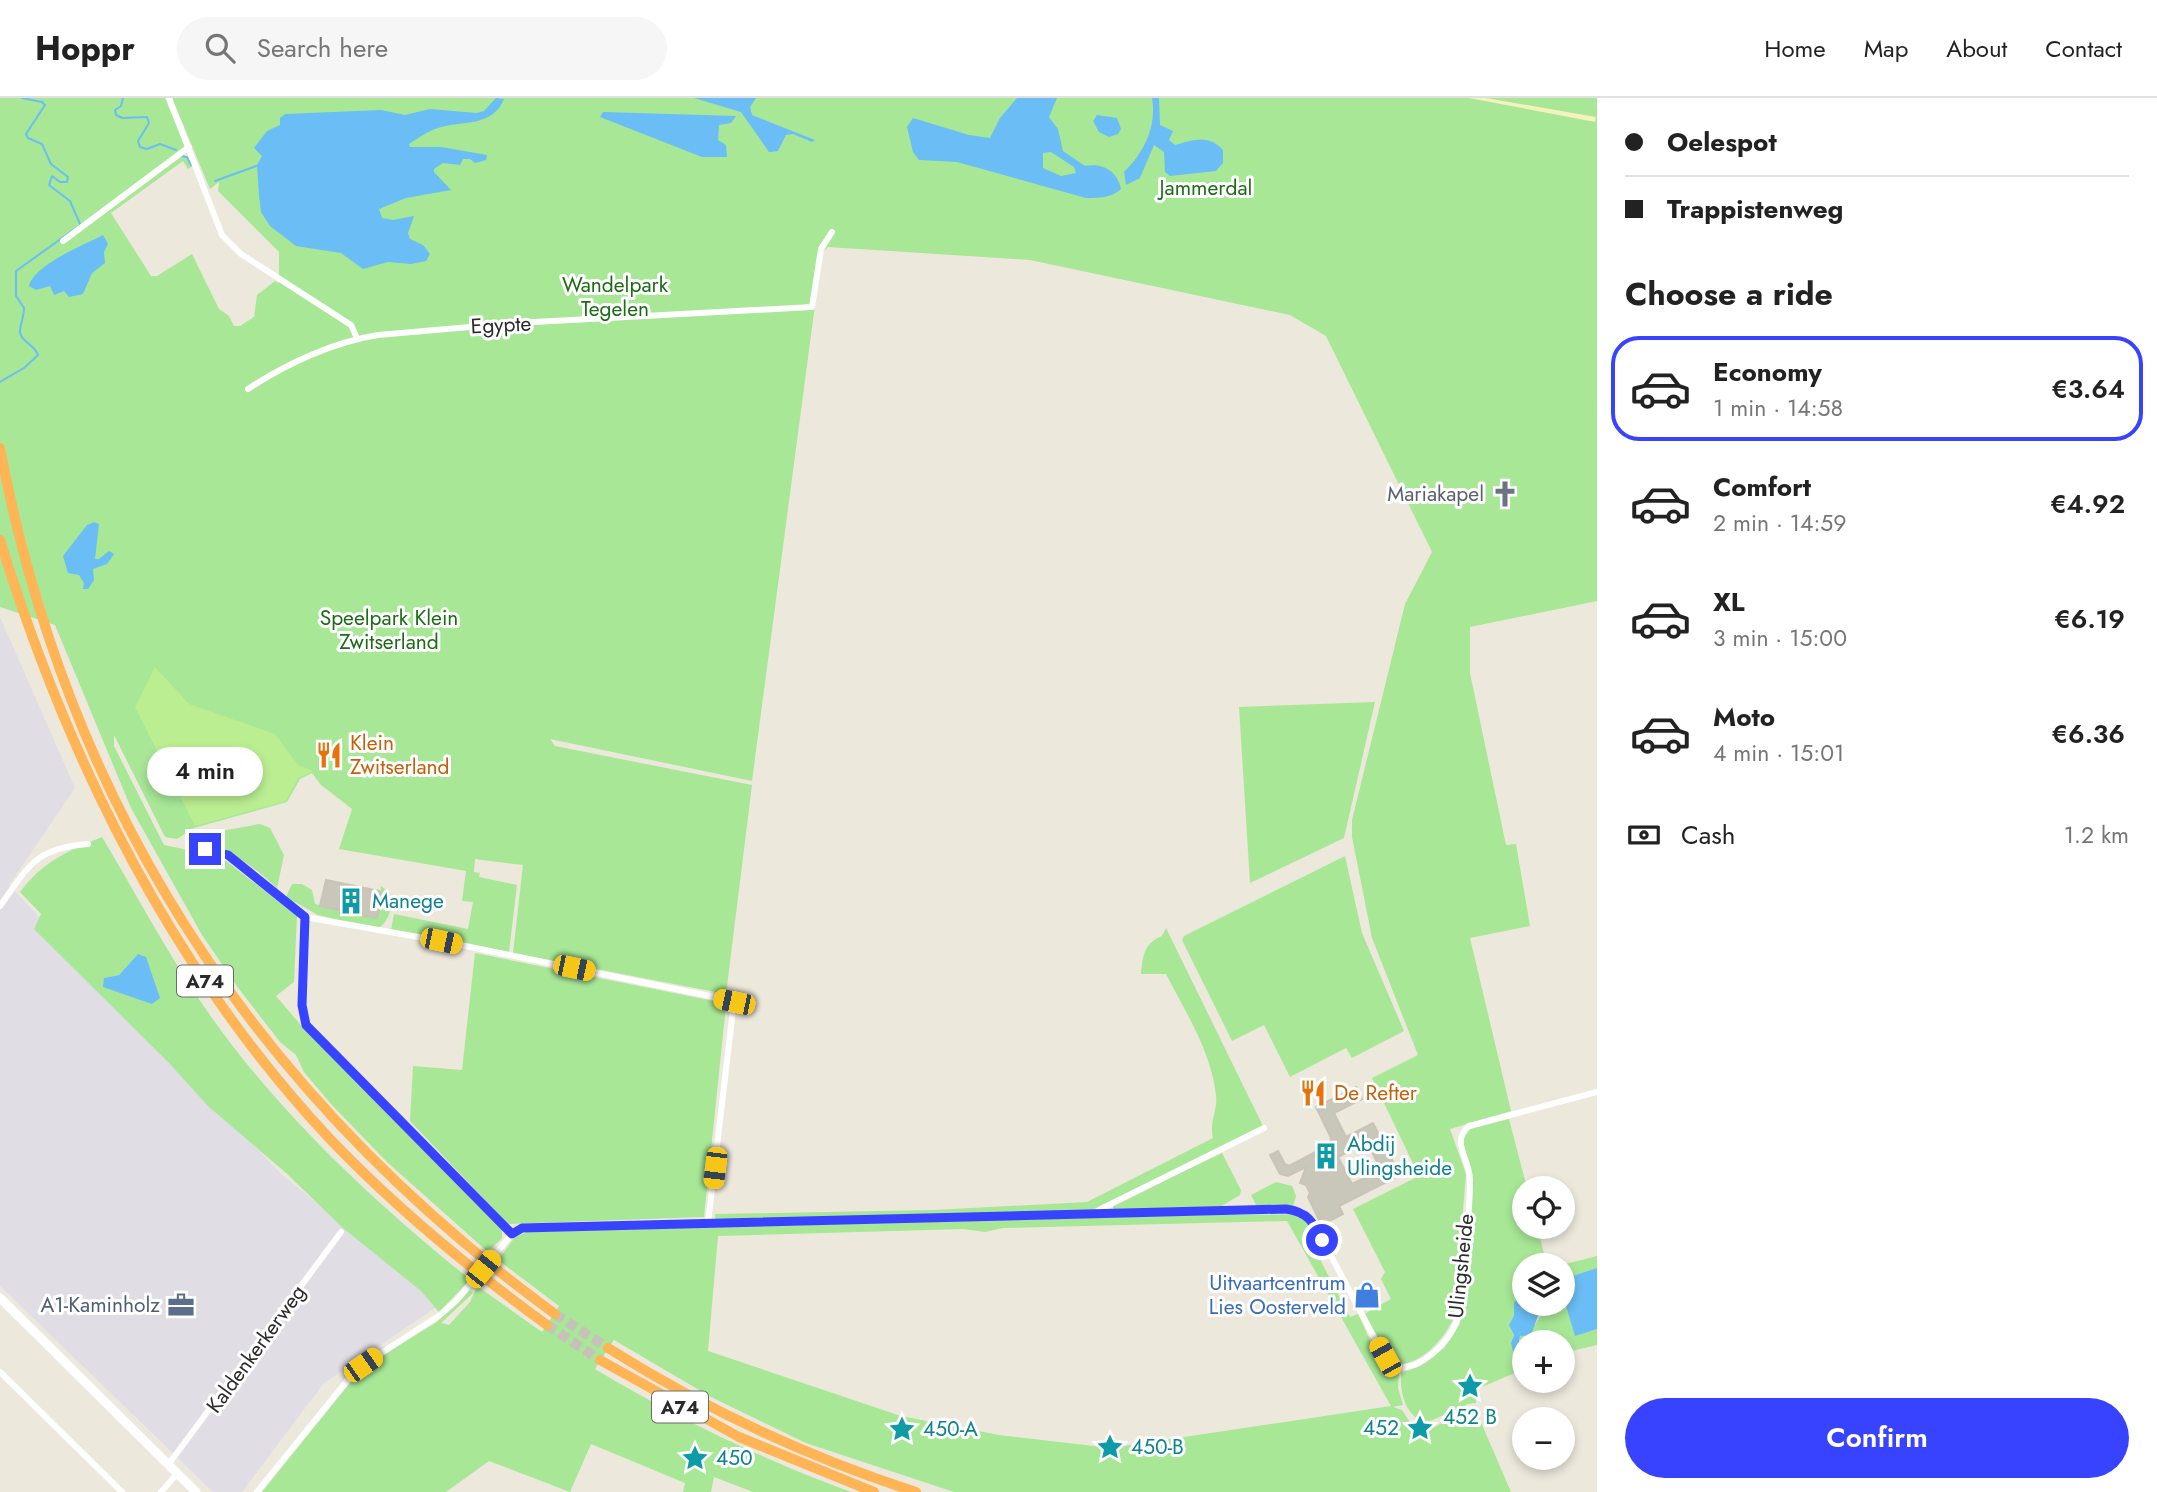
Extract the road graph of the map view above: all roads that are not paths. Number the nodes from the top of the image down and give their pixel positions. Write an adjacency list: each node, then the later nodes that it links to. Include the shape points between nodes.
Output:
1 (169, 98): 2 (street)
2 (189, 148): 4 (street); 5 (street, via 214,218 230,245 346,321)
3 (832, 232): 5 (street, Egypte, via 821,249 812,307 516,323)
4 (63, 241)
5 (357, 338): 6 (street, Egypte)
6 (248, 389)
7 (0, 448): 20 (highway, A74, via 30,580 74,707 122,816 205,957 282,1061 343,1131 464,1244)
8 (0, 540): 21 (highway, A74, via 74,745 128,857 188,959 272,1072 330,1139 454,1254)
9 (88, 844): 11 (street, via 64,846 39,857)
10 (189, 846): 12 (street, via 228,855)
11 (0, 906)
12 (305, 917): 16 (street, via 734,1002); 18 (street, via 302,1005 306,1025)
13 (1597, 1091): 15 (street, Ulingsheide, via 1469,1126 1461,1133 1470,1180 1457,1320 1442,1345 1408,1368 1394,1367 1385,1357 1312,1220 1301,1211)
14 (1264, 1128): 15 (street)
15 (1100, 1213): 16 (street, Ulingsheide)
16 (708, 1223): 18 (street, Ulingsheide, via 522,1228)
17 (341, 1232): 25 (street, Kaldenkerkerweg)
18 (512, 1234): 30 (street, via 440,1315 363,1365 347,1381)
19 (0, 1298): 25 (main road)
20 (555, 1314)
21 (547, 1325)
22 (608, 1348): 32 (highway, A74, via 706,1405 790,1445)
23 (600, 1360): 31 (highway, A74, via 764,1448)
24 (0, 1372): 27 (street)
25 (168, 1465): 26 (main road)
26 (177, 1474): 28 (street); 29 (main road)
27 (122, 1492)
28 (161, 1492)
29 (196, 1492)
30 (257, 1492)
31 (874, 1492)
32 (916, 1492)

